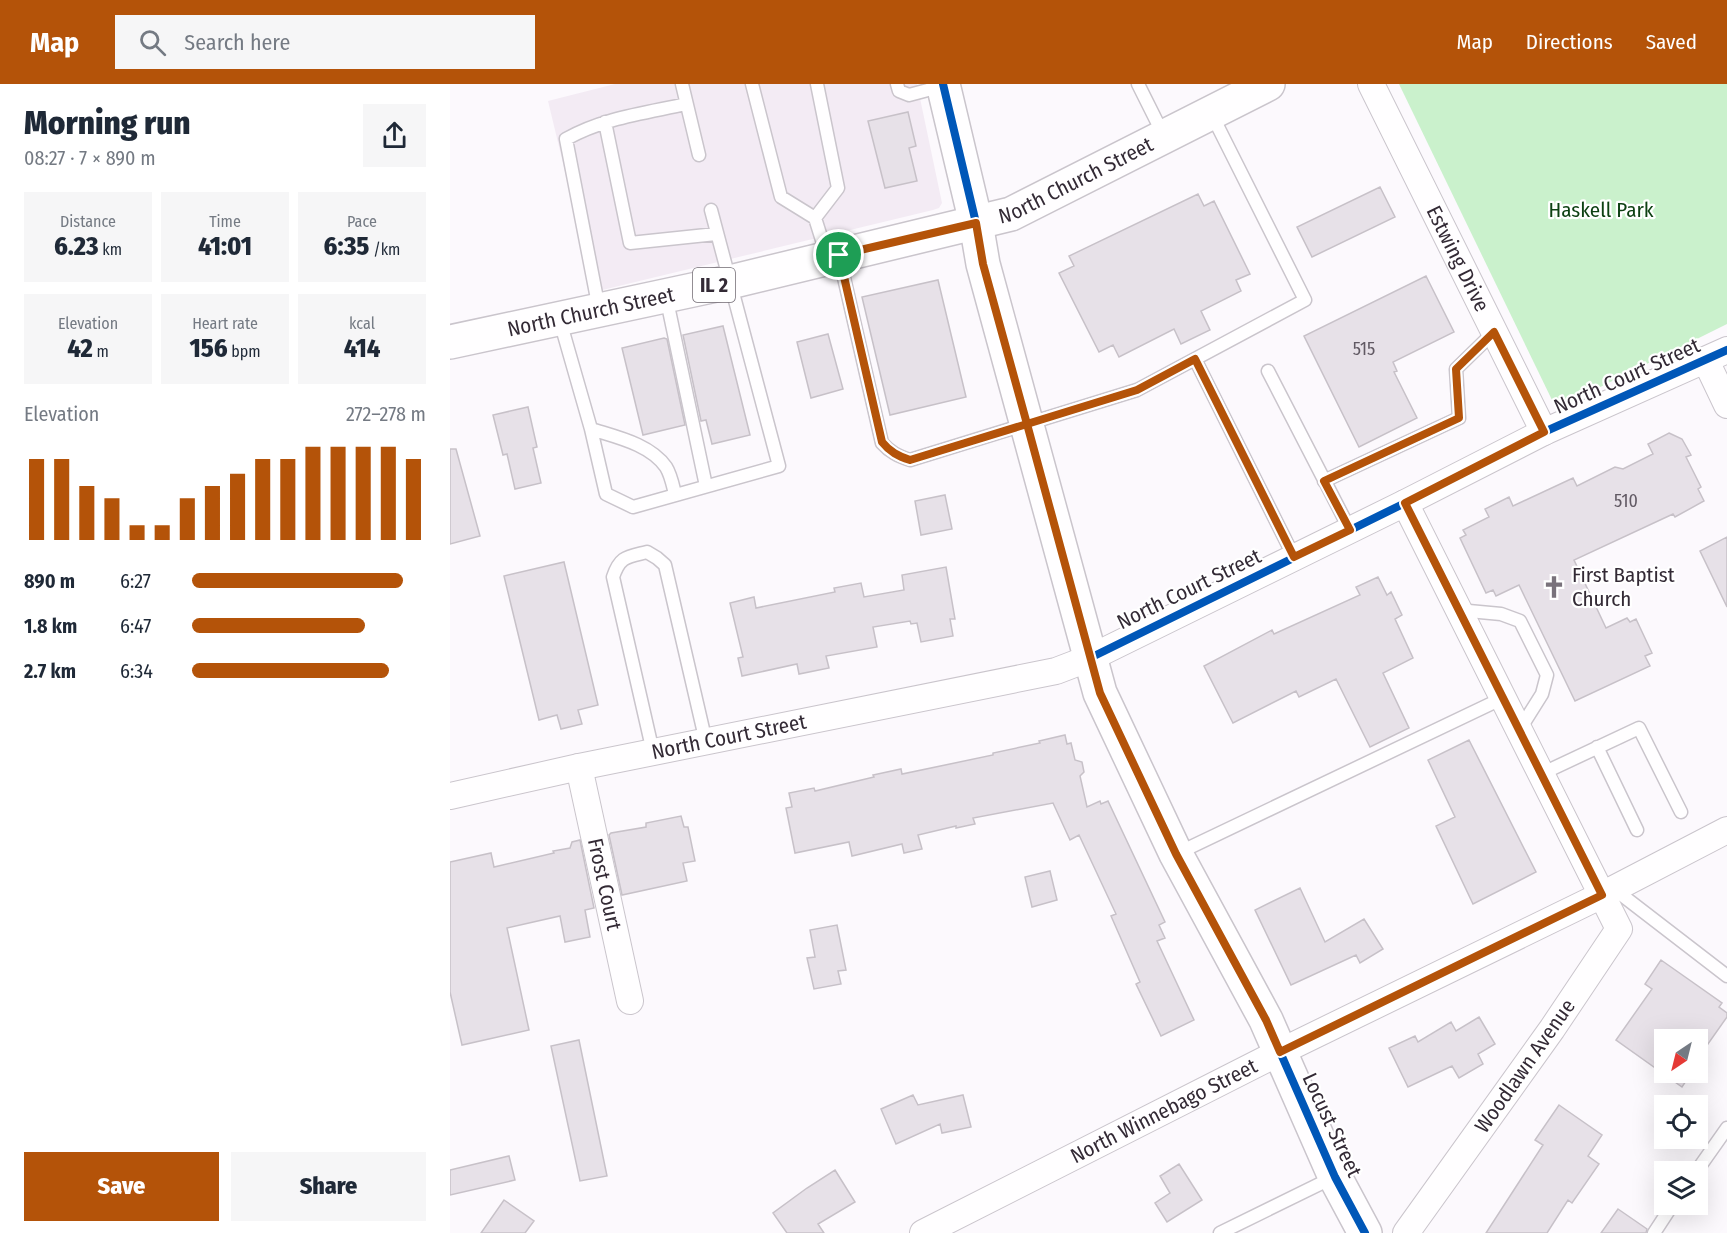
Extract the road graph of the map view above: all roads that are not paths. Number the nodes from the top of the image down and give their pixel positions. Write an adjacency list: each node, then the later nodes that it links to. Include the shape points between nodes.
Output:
1 (682, 84): 9 (lane)
2 (752, 84): 15 (lane, via 781,197)
3 (817, 84): 15 (lane, via 838,188)
4 (897, 84): 8 (lane, via 898,90 909,95)
5 (1138, 84): 12 (lane)
6 (1268, 84): 10 (street, North Church Street / IL 2)
7 (1371, 84): 23 (street, Estwing Drive)
8 (944, 85): 16 (street, Locust Street)
9 (686, 104): 11 (lane); 13 (lane)
10 (1211, 112): 12 (street, North Church Street / IL 2); 26 (lane, via 1305,300)
11 (605, 122): 17 (lane, via 630,243); 21 (lane, via 566,139)
12 (1164, 136): 16 (street, North Church Street / IL 2, via 1011,214)
13 (699, 155)
14 (711, 210): 17 (lane)
15 (815, 218): 18 (lane)
16 (976, 223): 18 (street, North Church Street / IL 2); 29 (street, Locust Street, via 983,264)
17 (716, 234): 19 (lane)
18 (833, 257): 19 (street, North Church Street / IL 2); 29 (lane, via 882,442 888,450 910,460)
19 (730, 282): 20 (street, North Church Street / IL 2); 33 (lane, via 779,466)
20 (666, 295): 21 (street, North Church Street / IL 2); 33 (lane)
21 (599, 309): 22 (street, North Church Street / IL 2)
22 (559, 318): 24 (street, North Church Street / IL 2); 30 (lane)
23 (1494, 332): 31 (street, Estwing Drive); 32 (lane, via 1456,369 1459,418)
24 (450, 342)
25 (1716, 356): 28 (street); 31 (street, North Court Street)
26 (1195, 359): 29 (lane, via 1137,390); 37 (lane)
27 (1268, 371): 32 (lane)
28 (1727, 405)
29 (1027, 424): 39 (street, Locust Street)
30 (591, 429): 34 (lane, via 658,457 667,469); 34 (lane, via 606,494 633,507)
31 (1544, 432): 35 (street, North Court Street)
32 (1324, 481): 36 (lane)
33 (706, 486): 34 (lane)
34 (675, 494)
35 (1405, 503): 36 (street, North Court Street); 38 (street)
36 (1350, 530): 37 (street, North Court Street)
37 (1294, 557): 39 (street, North Court Street)
38 (1458, 609): 40 (street); 41 (lane, via 1501,614 1520,621 1547,675 1542,694)
39 (1090, 658): 42 (street, North Court Street, via 1056,670); 51 (street, Locust Street, via 1100,693)
40 (1503, 698): 41 (street); 51 (lane)
41 (1519, 730): 46 (street)
42 (706, 742): 44 (street, North Court Street); 44 (lane, via 665,565 647,552 624,558 613,577)
43 (1597, 747): 46 (lane); 48 (lane, via 1639,728); 49 (lane)
44 (653, 752): 45 (street, North Court Street)
45 (579, 767): 47 (street, North Court Street); 54 (street, Frost Court)
46 (1541, 774): 52 (street)
47 (450, 796)
48 (1681, 812)
49 (1637, 830)
50 (1727, 830): 52 (street, North Winnebago Street)
51 (1176, 854): 55 (street, Locust Street)
52 (1608, 892): 53 (lane); 55 (street, North Winnebago Street); 63 (street, Woodlawn Avenue, via 1619,929)
53 (1727, 976)
54 (630, 1001)
55 (1280, 1052): 58 (street, Locust Street); 60 (street, North Winnebago Street)
56 (1727, 1128): 57 (lane)
57 (1704, 1161)
58 (1335, 1177): 61 (lane); 62 (street, Locust Street)
59 (1666, 1215): 64 (lane)
60 (923, 1233)
61 (1220, 1233)
62 (1365, 1233)
63 (1406, 1233)
64 (1654, 1233)

